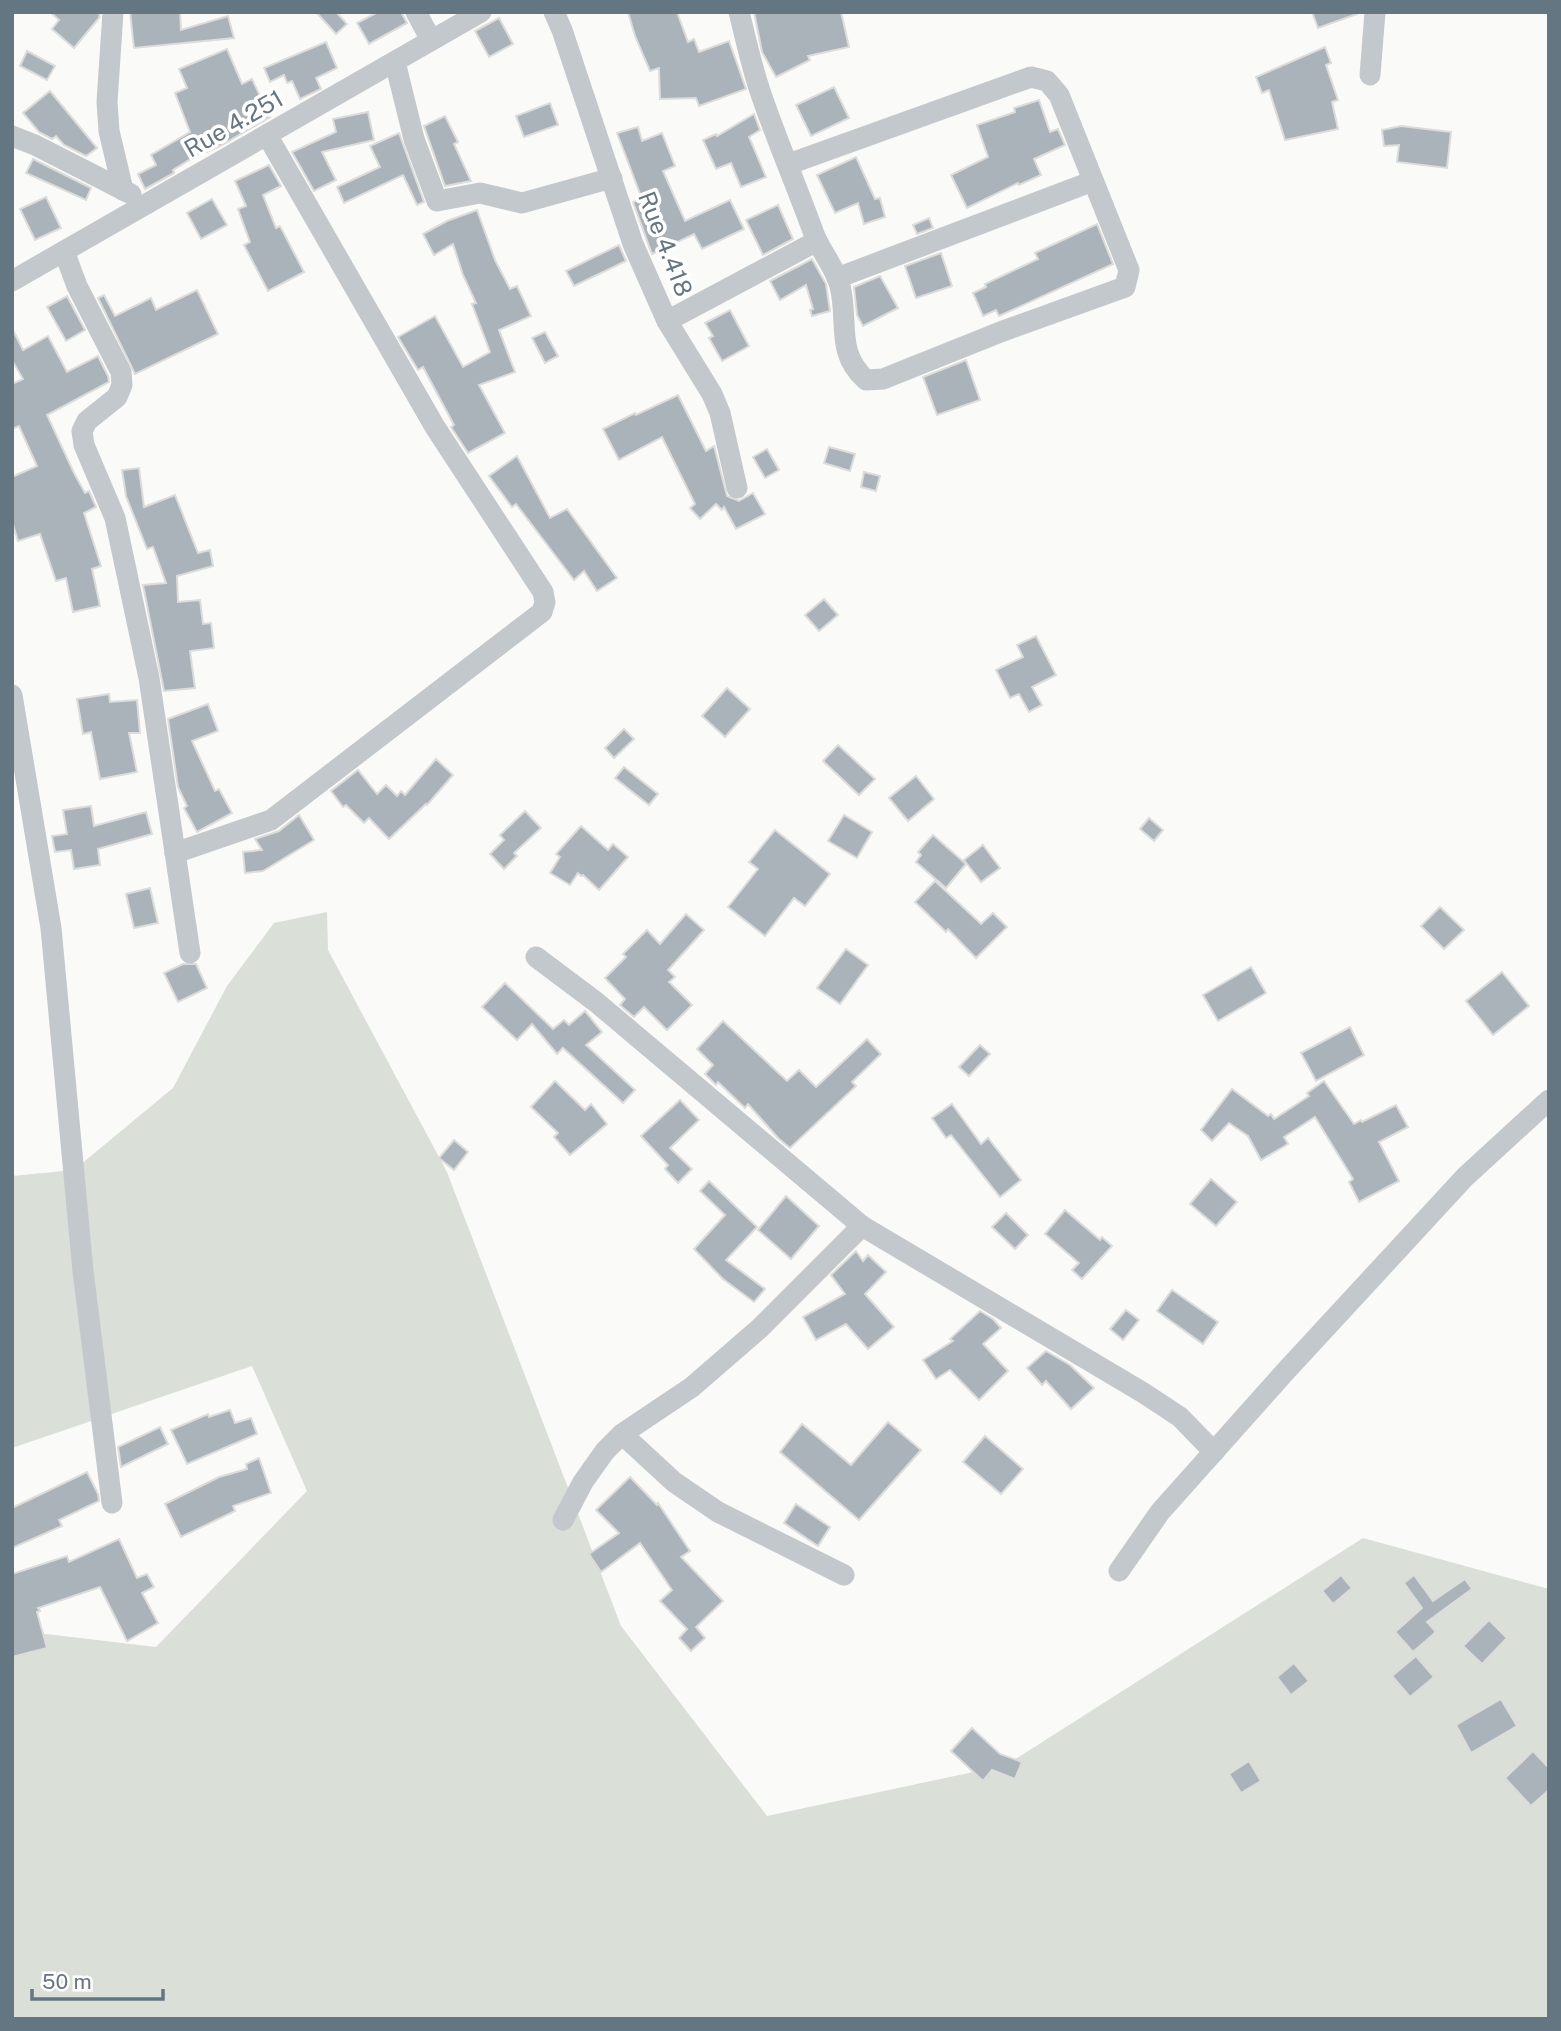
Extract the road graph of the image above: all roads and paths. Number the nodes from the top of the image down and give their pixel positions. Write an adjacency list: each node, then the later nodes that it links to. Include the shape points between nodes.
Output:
1 (113, 12): 15 (street, via 108,131)
2 (416, 12): 7 (street)
3 (481, 12): 7 (street, Rue 4.251)
4 (554, 12): 13 (street, Rue 4.418)
5 (739, 12): 12 (street, via 761,93)
6 (1374, 12): 9 (street)
7 (431, 40): 8 (street, Rue 4.251)
8 (395, 62): 10 (street, Rue 4.251); 13 (street, via 414,139 437,201 480,192 522,203)
9 (1370, 75)
10 (267, 135): 16 (street, Rue 4.251); 24 (street, via 435,427 544,592 545,602 542,612 271,820)
11 (12, 136): 15 (street)
12 (789, 164): 14 (street, via 1031,77 1047,81 1059,95); 17 (street)
13 (612, 178): 21 (street, Rue 4.418, via 633,244)
14 (1093, 181): 19 (street); 19 (street, via 1129,270 1125,287 883,379 866,380 846,351)
15 (123, 190): 16 (street)
16 (148, 203): 18 (street, Rue 4.251)
17 (817, 241): 19 (street); 21 (street)
18 (64, 251): 20 (street, Rue 4.251); 24 (street, via 121,372 117,397 87,421 82,431 114,518 149,678)
19 (838, 278)
20 (12, 281)
21 (667, 321): 22 (street, Rue 4.418, via 720,413)
22 (737, 488)
23 (12, 695): 31 (street, via 51,928 83,1271)
24 (175, 853): 25 (street)
25 (190, 953)
26 (536, 957): 28 (street)
27 (1549, 1100): 30 (street, via 1465,1177)
28 (862, 1226): 29 (street, via 750,1337 692,1387); 30 (street, via 1142,1392 1180,1417)
29 (622, 1434): 32 (street, via 583,1482); 34 (street, via 674,1482 718,1512)
30 (1214, 1452): 33 (street, via 1160,1513)
31 (112, 1503)
32 (563, 1520)
33 (1119, 1571)
34 (844, 1575)

